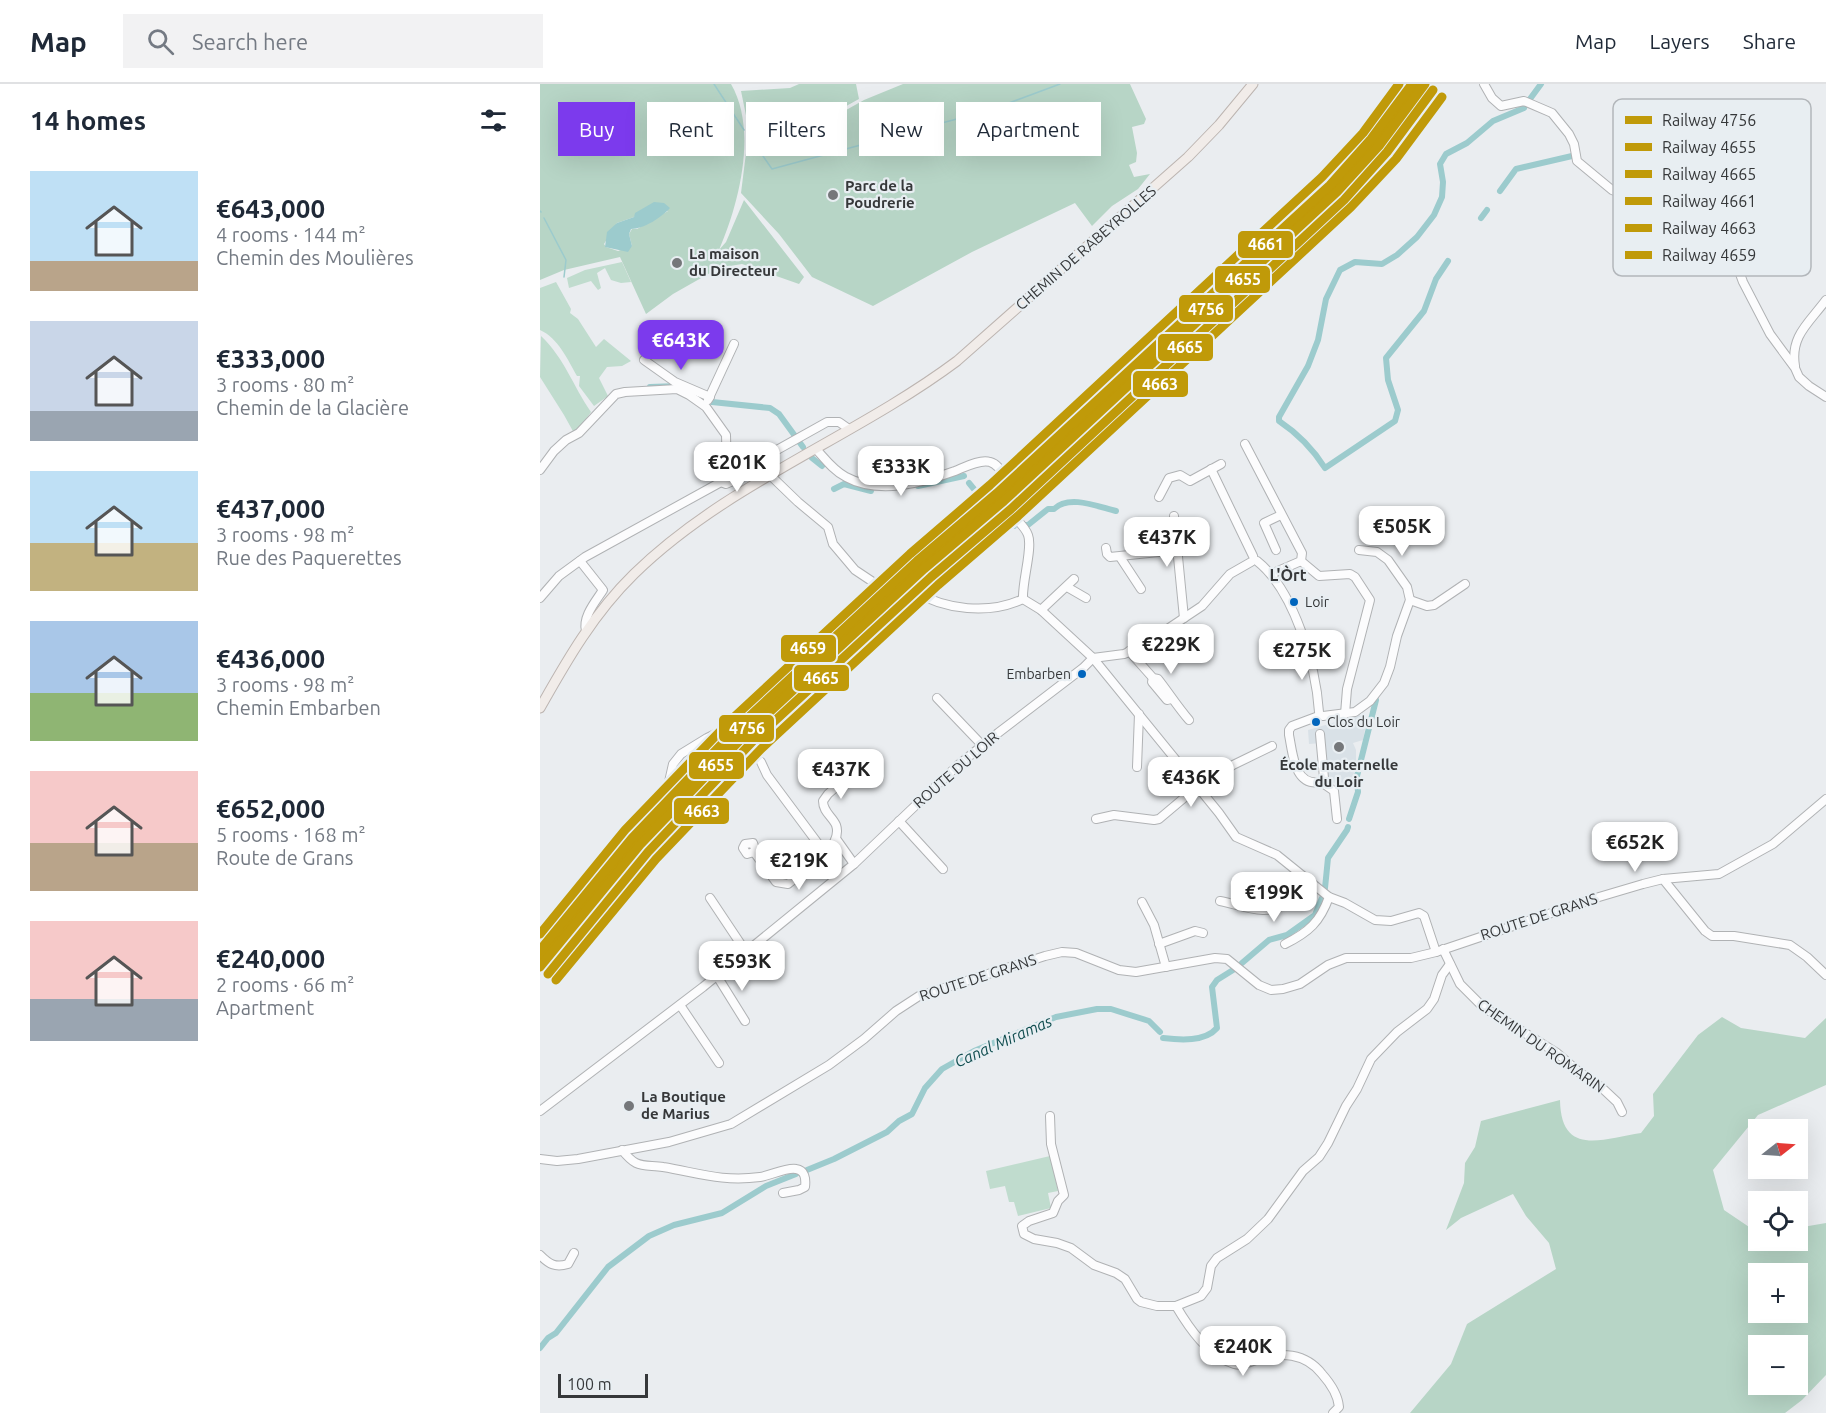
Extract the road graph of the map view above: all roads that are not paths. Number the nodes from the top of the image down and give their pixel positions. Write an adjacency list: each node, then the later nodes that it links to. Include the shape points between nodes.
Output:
1 (1253, 84): 12 (main road, CHEMIN DE RABEYROLLES, via 1207,138 966,354 926,384)
2 (1484, 84): 3 (street, via 1501,106 1524,101 1552,113 1569,134 1577,161)
3 (1613, 190)
4 (1743, 276): 8 (street, via 1762,320)
5 (1826, 300): 8 (street, via 1795,340)
6 (734, 344): 9 (street)
7 (644, 360): 9 (street, via 675,382)
8 (1795, 368): 10 (street, via 1799,377)
9 (710, 397): 11 (street)
10 (1826, 397)
11 (706, 407): 18 (street, via 677,389 616,394 579,433 554,451); 19 (street, via 726,435)
12 (849, 429): 14 (main road, CHEMIN DE RABEYROLLES); 16 (street, via 839,422 827,422)
13 (1245, 444): 25 (street)
14 (816, 449): 20 (main road, CHEMIN DE RABEYROLLES); 21 (street, via 837,471 865,484 885,486 936,478 983,461 997,465)
15 (1221, 464): 17 (street)
16 (745, 468): 19 (street); 20 (street)
17 (1211, 469): 23 (street, via 1190,481 1180,475 1169,478); 33 (street)
18 (540, 470)
19 (730, 474): 34 (street, via 733,481 721,482)
20 (772, 475): 40 (street, via 828,527 833,544 855,570); 49 (main road, CHEMIN DE RABEYROLLES, via 670,542 627,581)
21 (1008, 482)
22 (1016, 492): 24 (street, via 1019,499)
23 (1159, 496)
24 (1011, 507): 27 (street); 45 (street, via 1010,512 1028,534)
25 (1281, 515): 30 (street, via 1264,523); 35 (street, via 1301,549)
26 (1174, 516): 29 (street)
27 (971, 539): 40 (street, via 951,522); 42 (street)
28 (1106, 548): 32 (street, via 1110,557)
29 (1178, 550): 32 (street); 48 (street)
30 (1276, 550)
31 (1359, 550): 46 (street, via 1377,552 1388,560 1407,587)
32 (1120, 557): 41 (street)
33 (1254, 559): 36 (street); 48 (street, via 1230,574 1202,606)
34 (579, 561): 43 (street); 49 (street, via 603,590 587,619)
35 (1301, 561): 36 (street); 56 (street, via 1319,576 1350,574 1370,600 1347,689)
36 (1271, 574): 57 (street, via 1306,645)
37 (1074, 579): 39 (street)
38 (1466, 584): 46 (street, via 1434,605)
39 (1067, 587): 44 (street); 47 (street)
40 (882, 588): 72 (street, via 739,722 681,753 673,764 666,795 644,813)
41 (1140, 589)
42 (914, 591): 45 (street, via 958,606 983,609); 52 (street)
43 (540, 598)
44 (1086, 598)
45 (1023, 599): 47 (street)
46 (1410, 600): 56 (street, via 1384,683 1370,701)
47 (1041, 610): 51 (street)
48 (1184, 618): 50 (street)
49 (586, 631): 54 (main road, CHEMIN DE RABEYROLLES)
50 (1129, 651): 51 (street); 58 (street, via 1158,679)
51 (1093, 658): 55 (street); 60 (street, ROUTE DU LOIR)
52 (836, 667)
53 (937, 698): 60 (street)
54 (540, 708)
55 (1139, 714): 64 (street); 66 (street)
56 (1345, 714): 57 (street)
57 (1319, 715): 65 (street, via 1292,726 1289,735 1301,777)
58 (1190, 720)
59 (1320, 734): 65 (street, via 1324,778)
60 (982, 746): 70 (street, ROUTE DU LOIR)
61 (1272, 746): 66 (street)
62 (870, 757): 71 (street, via 823,801 837,828)
63 (762, 762): 74 (street, via 767,775)
64 (1137, 767)
65 (1321, 782): 69 (street, via 1334,791)
66 (1197, 787): 68 (street, via 1154,820 1114,815); 77 (street, via 1236,837 1277,855)
67 (1826, 799): 78 (street, ROUTE DE GRANS, via 1773,844 1732,868 1719,874)
68 (1096, 819)
69 (1337, 819)
70 (898, 821): 75 (street, ROUTE DU LOIR); 76 (street)
71 (837, 840): 74 (street); 75 (street)
72 (623, 842)
73 (754, 852): 74 (street, via 776,882 788,884)
74 (825, 853)
75 (854, 864): 87 (street, ROUTE DU LOIR)
76 (943, 869)
77 (1304, 878): 79 (street); 81 (street, via 1288,901 1277,909 1266,911)
78 (1663, 879): 86 (street, ROUTE DE GRANS); 90 (street, via 1712,936 1790,945)
79 (1329, 897): 85 (street, via 1318,922); 86 (street, CHEMIN DU ROMARIN, via 1375,920 1391,921 1419,913)
80 (710, 898): 87 (street)
81 (1220, 901)
82 (1142, 902): 84 (street)
83 (1203, 933): 84 (street, via 1194,931)
84 (1159, 944): 89 (street)
85 (1285, 944)
86 (1440, 950): 88 (street, CHEMIN DU ROMARIN); 89 (street, ROUTE DE GRANS, via 1411,958 1346,958 1300,984 1271,990 1227,959)
87 (746, 952): 91 (street, ROUTE DU LOIR)
88 (1450, 964): 96 (street, CHEMIN DU ROMARIN, via 1460,984 1484,1007 1557,1053 1601,1087); 103 (street, via 1427,1008 1371,1059 1319,1157 1303,1171 1268,1219 1247,1239 1217,1258 1201,1296)
89 (1166, 967): 98 (street, ROUTE DE GRANS, via 1136,972 1119,970 1076,953 1062,952 919,996 830,1065 731,1124 669,1142)
90 (1826, 975)
91 (717, 976): 92 (street, ROUTE DU LOIR); 93 (street)
92 (680, 1005): 94 (street); 95 (street, ROUTE DU LOIR)
93 (745, 1021)
94 (718, 1063)
95 (540, 1111)
96 (1622, 1112)
97 (1050, 1116): 103 (street, via 1051,1144 1064,1195 1053,1213 1022,1226 1024,1234 1071,1248 1094,1265 1116,1273 1141,1302)
98 (622, 1150): 99 (street, ROUTE DE GRANS, via 578,1159); 100 (street, via 634,1163 719,1179 762,1177 791,1169 804,1173 805,1187)
99 (540, 1159)
100 (783, 1193)
101 (574, 1253): 102 (street, via 568,1264 560,1266 550,1264)
102 (540, 1255)
103 (1176, 1306): 104 (street, via 1215,1355 1235,1364 1268,1357 1308,1359 1329,1382 1339,1407)
104 (1333, 1413)

